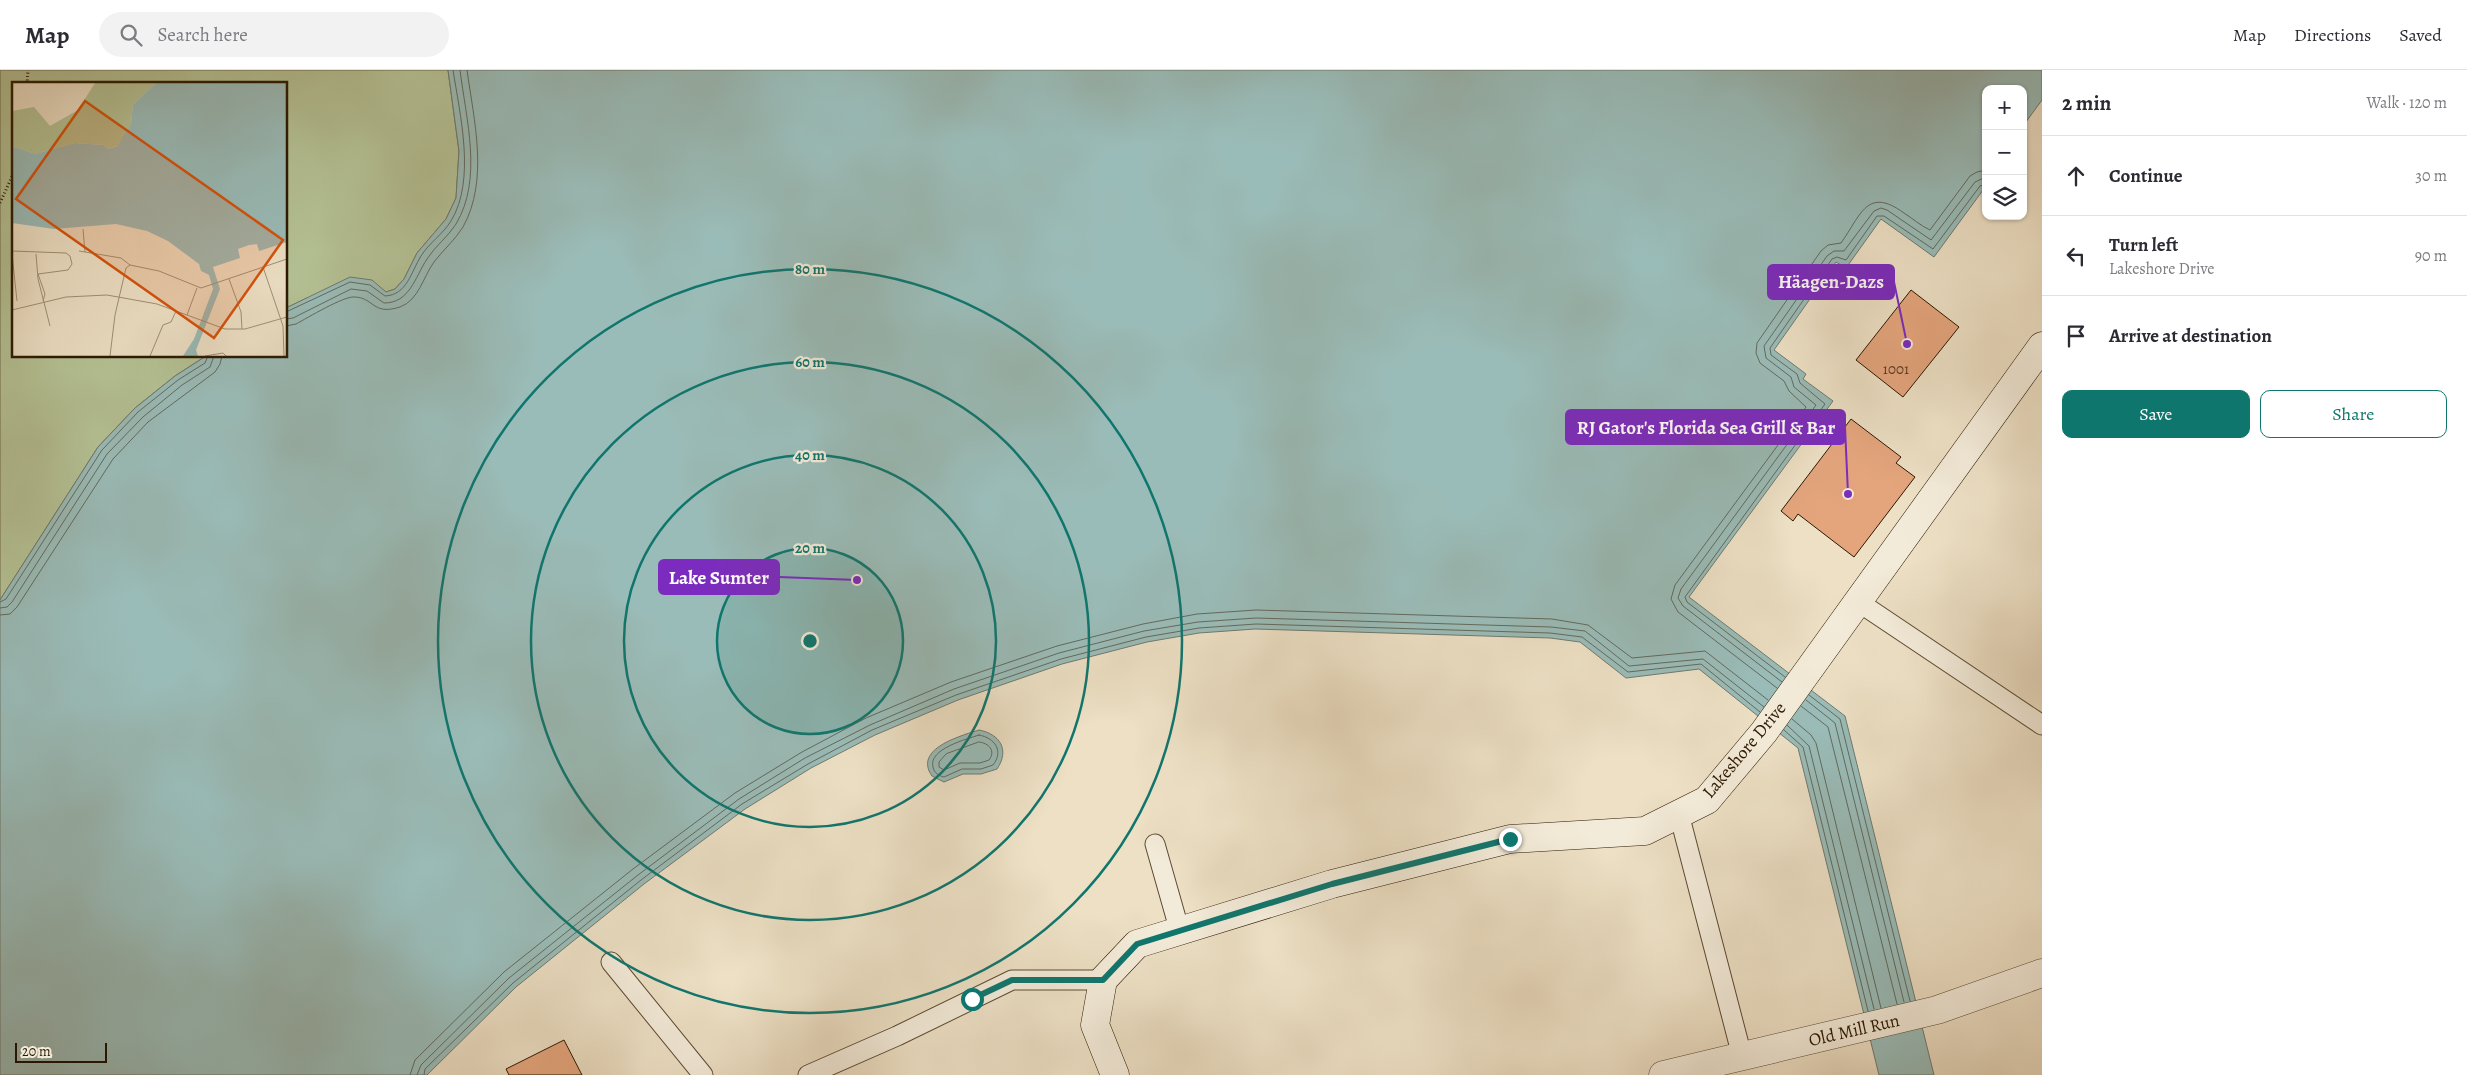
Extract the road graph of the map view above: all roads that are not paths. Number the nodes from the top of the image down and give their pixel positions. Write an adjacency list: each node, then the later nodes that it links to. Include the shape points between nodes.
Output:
1 (2040, 353): 2 (street, Lakeshore Drive)
2 (1857, 601): 3 (lane); 4 (street, Lakeshore Drive, via 1764,732 1707,800)
3 (2042, 725)
4 (1679, 814): 6 (street, Lakeshore Drive, via 1645,831 1510,839 1332,884); 10 (lane)
5 (1155, 844): 6 (lane)
6 (1180, 932): 9 (street, Lakeshore Drive, via 1137,944)
7 (611, 962): 11 (lane)
8 (2042, 973): 10 (street, Old Mill Run, via 1937,1010)
9 (1103, 980): 12 (lane, via 1012,980); 13 (street, via 1095,1025)
10 (1742, 1056): 14 (street, Old Mill Run)
11 (702, 1075)
12 (808, 1075)
13 (1116, 1075)
14 (1663, 1075)

